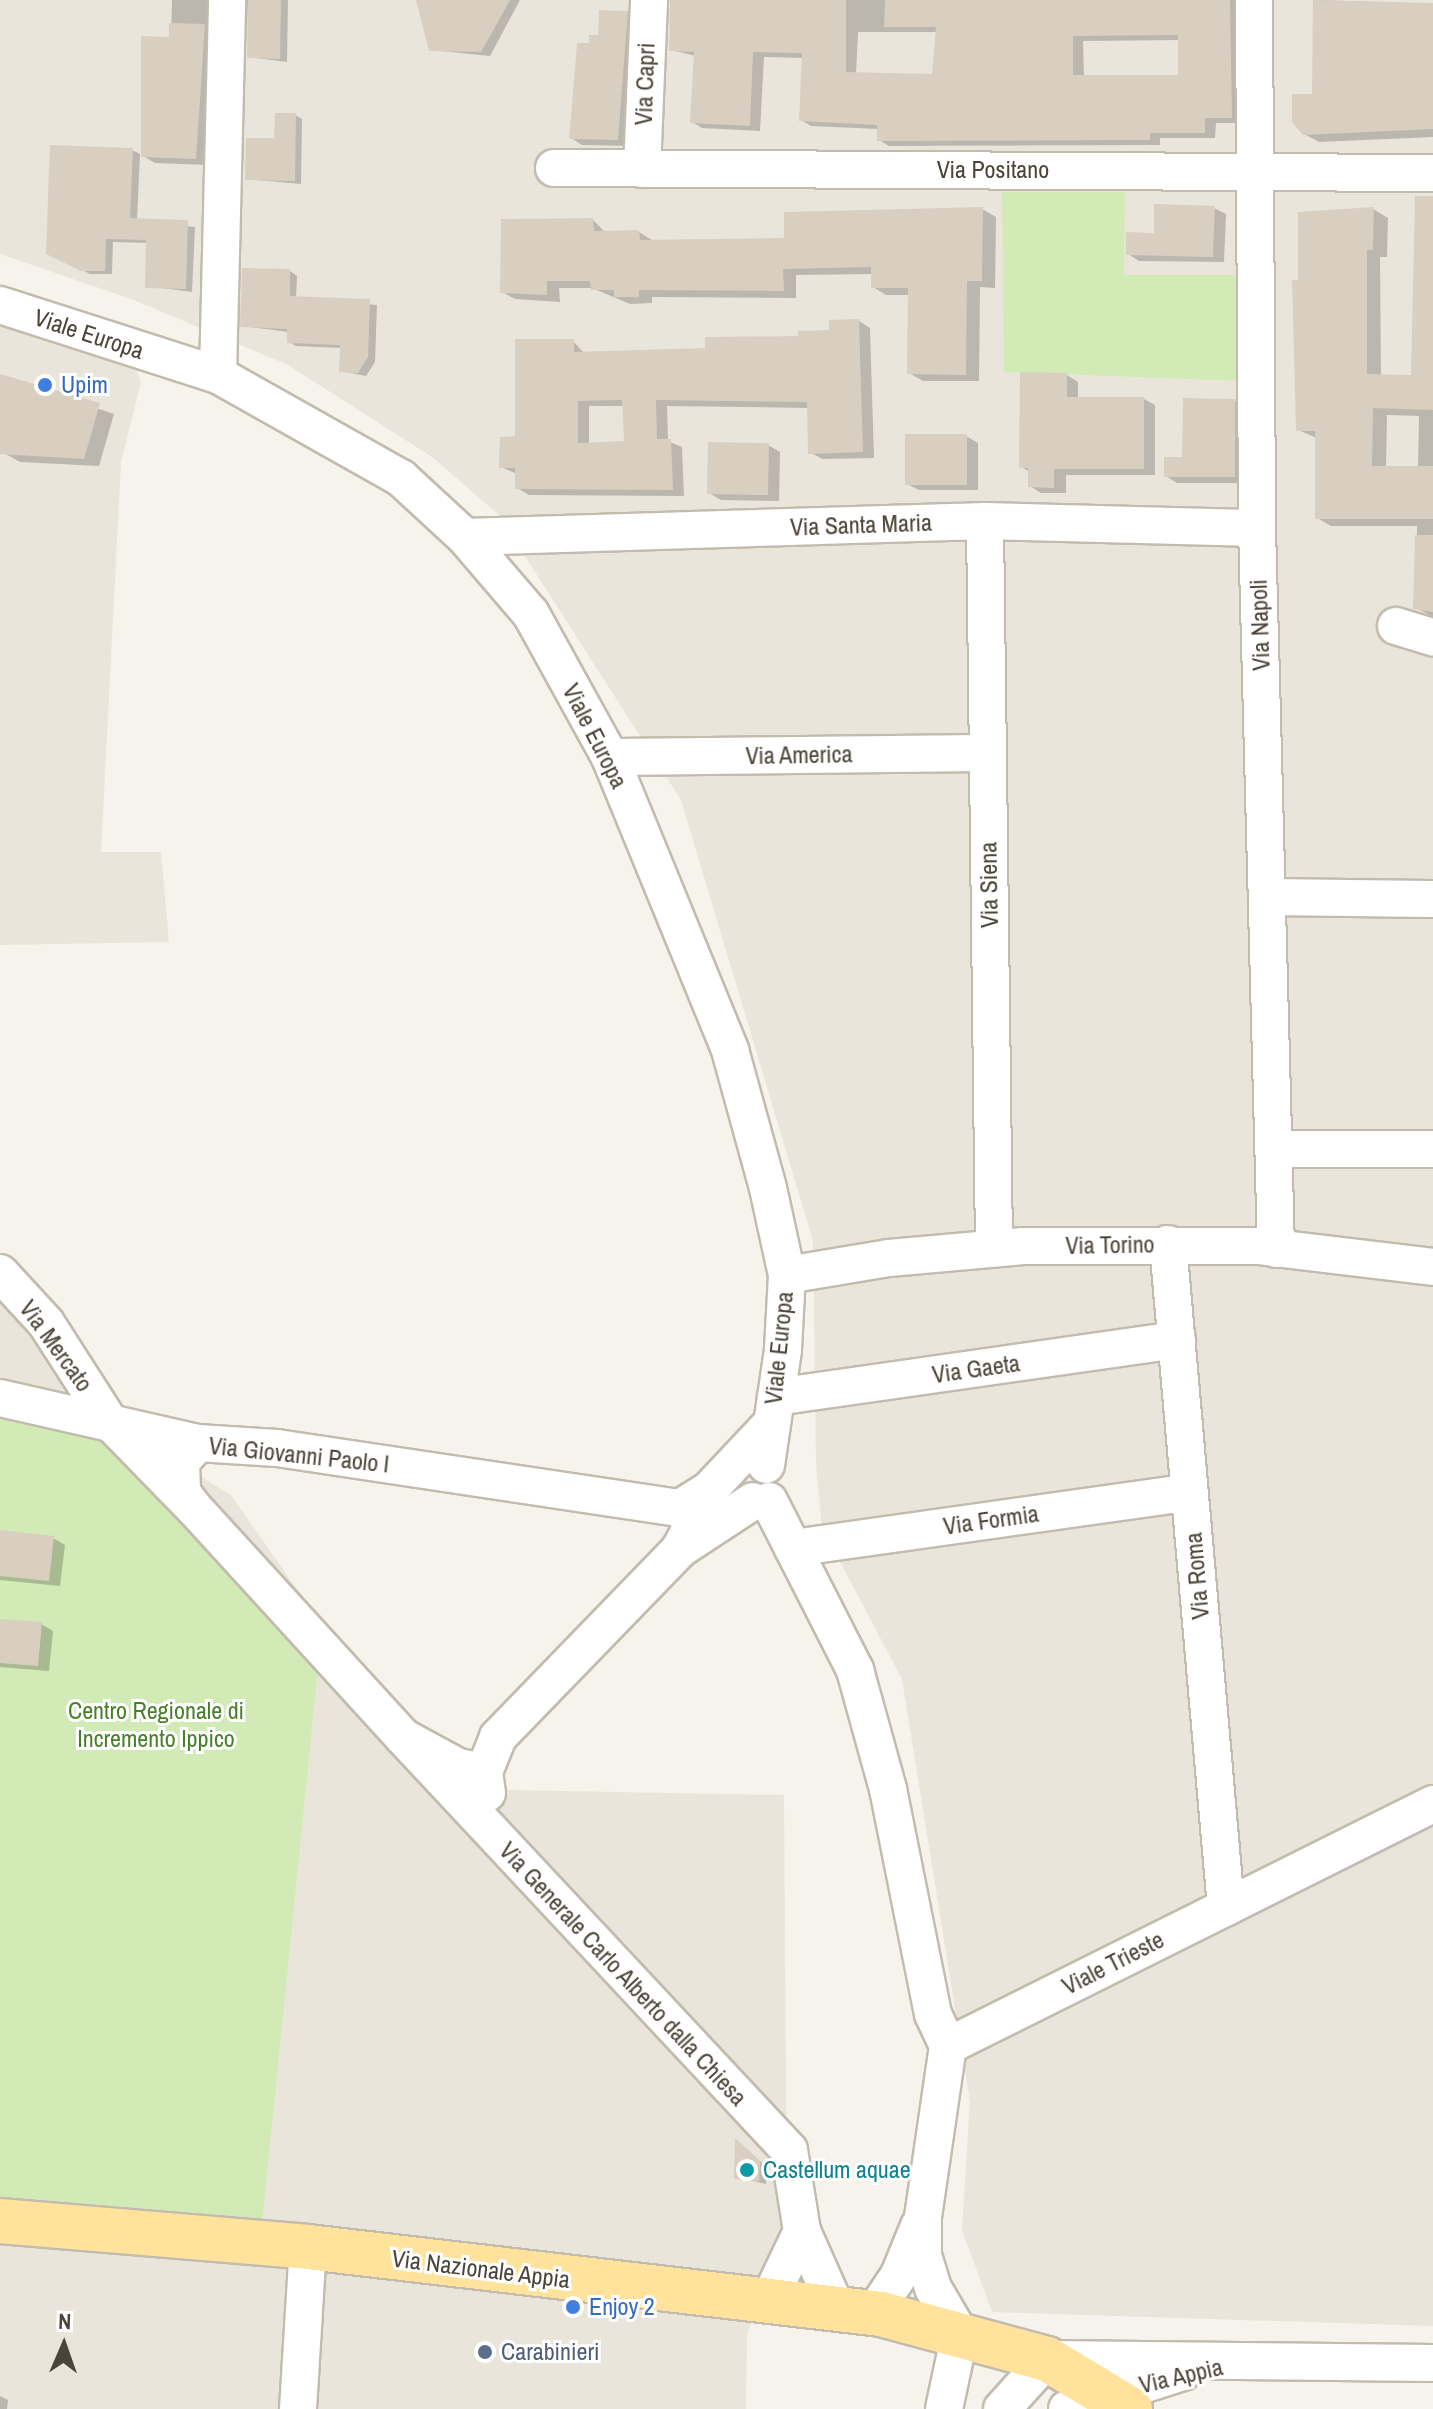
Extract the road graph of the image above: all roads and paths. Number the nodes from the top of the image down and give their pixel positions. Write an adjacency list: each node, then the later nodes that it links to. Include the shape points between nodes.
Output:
1 (227, 0): 9 (street)
2 (649, 0): 5 (street, Via Capri)
3 (1254, 0): 6 (street, Via Napoli)
4 (554, 168): 5 (street, Via Positano)
5 (642, 169): 6 (street, Via Positano)
6 (1255, 172): 7 (street, Via Positano); 11 (street, Via Napoli)
7 (1433, 173)
8 (0, 305): 9 (street, Viale Europa)
9 (218, 375): 12 (street, Viale Europa, via 401,478)
10 (985, 521): 11 (street, Via Santa Maria); 12 (street, Via Santa Maria); 15 (street, Via Siena)
11 (1257, 528): 17 (street, Via Napoli)
12 (465, 537): 16 (street, Viale Europa, via 531,614)
13 (1396, 626): 14 (street)
14 (1433, 637)
15 (987, 753): 16 (street, Via America); 22 (street, Via Siena)
16 (610, 757): 26 (street, Viale Europa, via 730,1050)
17 (1267, 897): 18 (street); 19 (street, Via Napoli)
18 (1433, 899)
19 (1274, 1149): 20 (street); 23 (street, Via Napoli)
20 (1433, 1149)
21 (1168, 1244): 22 (street, Via Torino); 23 (street, Via Torino); 27 (street, Via Roma)
22 (994, 1248): 26 (street, Via Torino)
23 (1276, 1249): 24 (street, Via Torino)
24 (1433, 1267)
25 (0, 1273): 30 (street, Via Mercato, via 46,1323)
26 (787, 1275): 29 (street, Viale Europa)
27 (1177, 1340): 29 (street, Via Gaeta); 32 (street, Via Roma)
28 (0, 1398): 30 (street)
29 (773, 1411): 33 (street, Viale Europa, via 766,1465 747,1469 741,1480 743,1493); 35 (street, via 709,1490)
30 (109, 1421): 31 (street); 34 (street, Via Mercato)
31 (198, 1443): 34 (street, Via Giovanni Paolo I, via 181,1462 182,1492); 35 (street, Via Giovanni Paolo I, via 277,1448)
32 (1189, 1492): 36 (street, Via Formia); 42 (street, Via Roma)
33 (761, 1501): 36 (street); 37 (street)
34 (193, 1507): 38 (street, Via Giovanni Paolo I)
35 (680, 1508): 37 (street, via 689,1517 690,1530)
36 (793, 1548): 43 (street, via 855,1670 888,1789 933,2014)
37 (680, 1549): 39 (street, via 498,1737)
38 (403, 1737): 39 (street, Via Giovanni Paolo I, via 458,1767); 41 (street, Via Generale Carlo Alberto dalla Chiesa)
39 (484, 1772): 41 (street)
40 (1433, 1804): 42 (street, Viale Trieste)
41 (492, 1835): 46 (street, Via Generale Carlo Alberto dalla Chiesa, via 789,2150)
42 (1226, 1907): 43 (street, Viale Trieste)
43 (948, 2046): 44 (street)
44 (923, 2217): 49 (street, via 899,2275); 50 (street, via 923,2255 933,2288)
45 (0, 2221): 47 (main road, Via Nazionale Appia)
46 (802, 2231): 48 (street); 49 (street, Via Generale Carlo Alberto dalla Chiesa)
47 (308, 2247): 48 (main road, Via Nazionale Appia); 55 (street)
48 (767, 2304): 49 (main road, Via Nazionale Appia)
49 (855, 2312): 50 (main road, Via Nazionale Appia)
50 (960, 2334): 51 (main road, Via Appia); 56 (street)
51 (1047, 2359): 52 (street); 54 (main road, Via Appia); 57 (street)
52 (1253, 2360): 53 (street); 54 (street, Via Appia, via 1142,2382)
53 (1433, 2363)
54 (1120, 2403): 58 (street, Via Appia)
55 (298, 2409)
56 (944, 2409)
57 (1002, 2409)
58 (1067, 2409)

